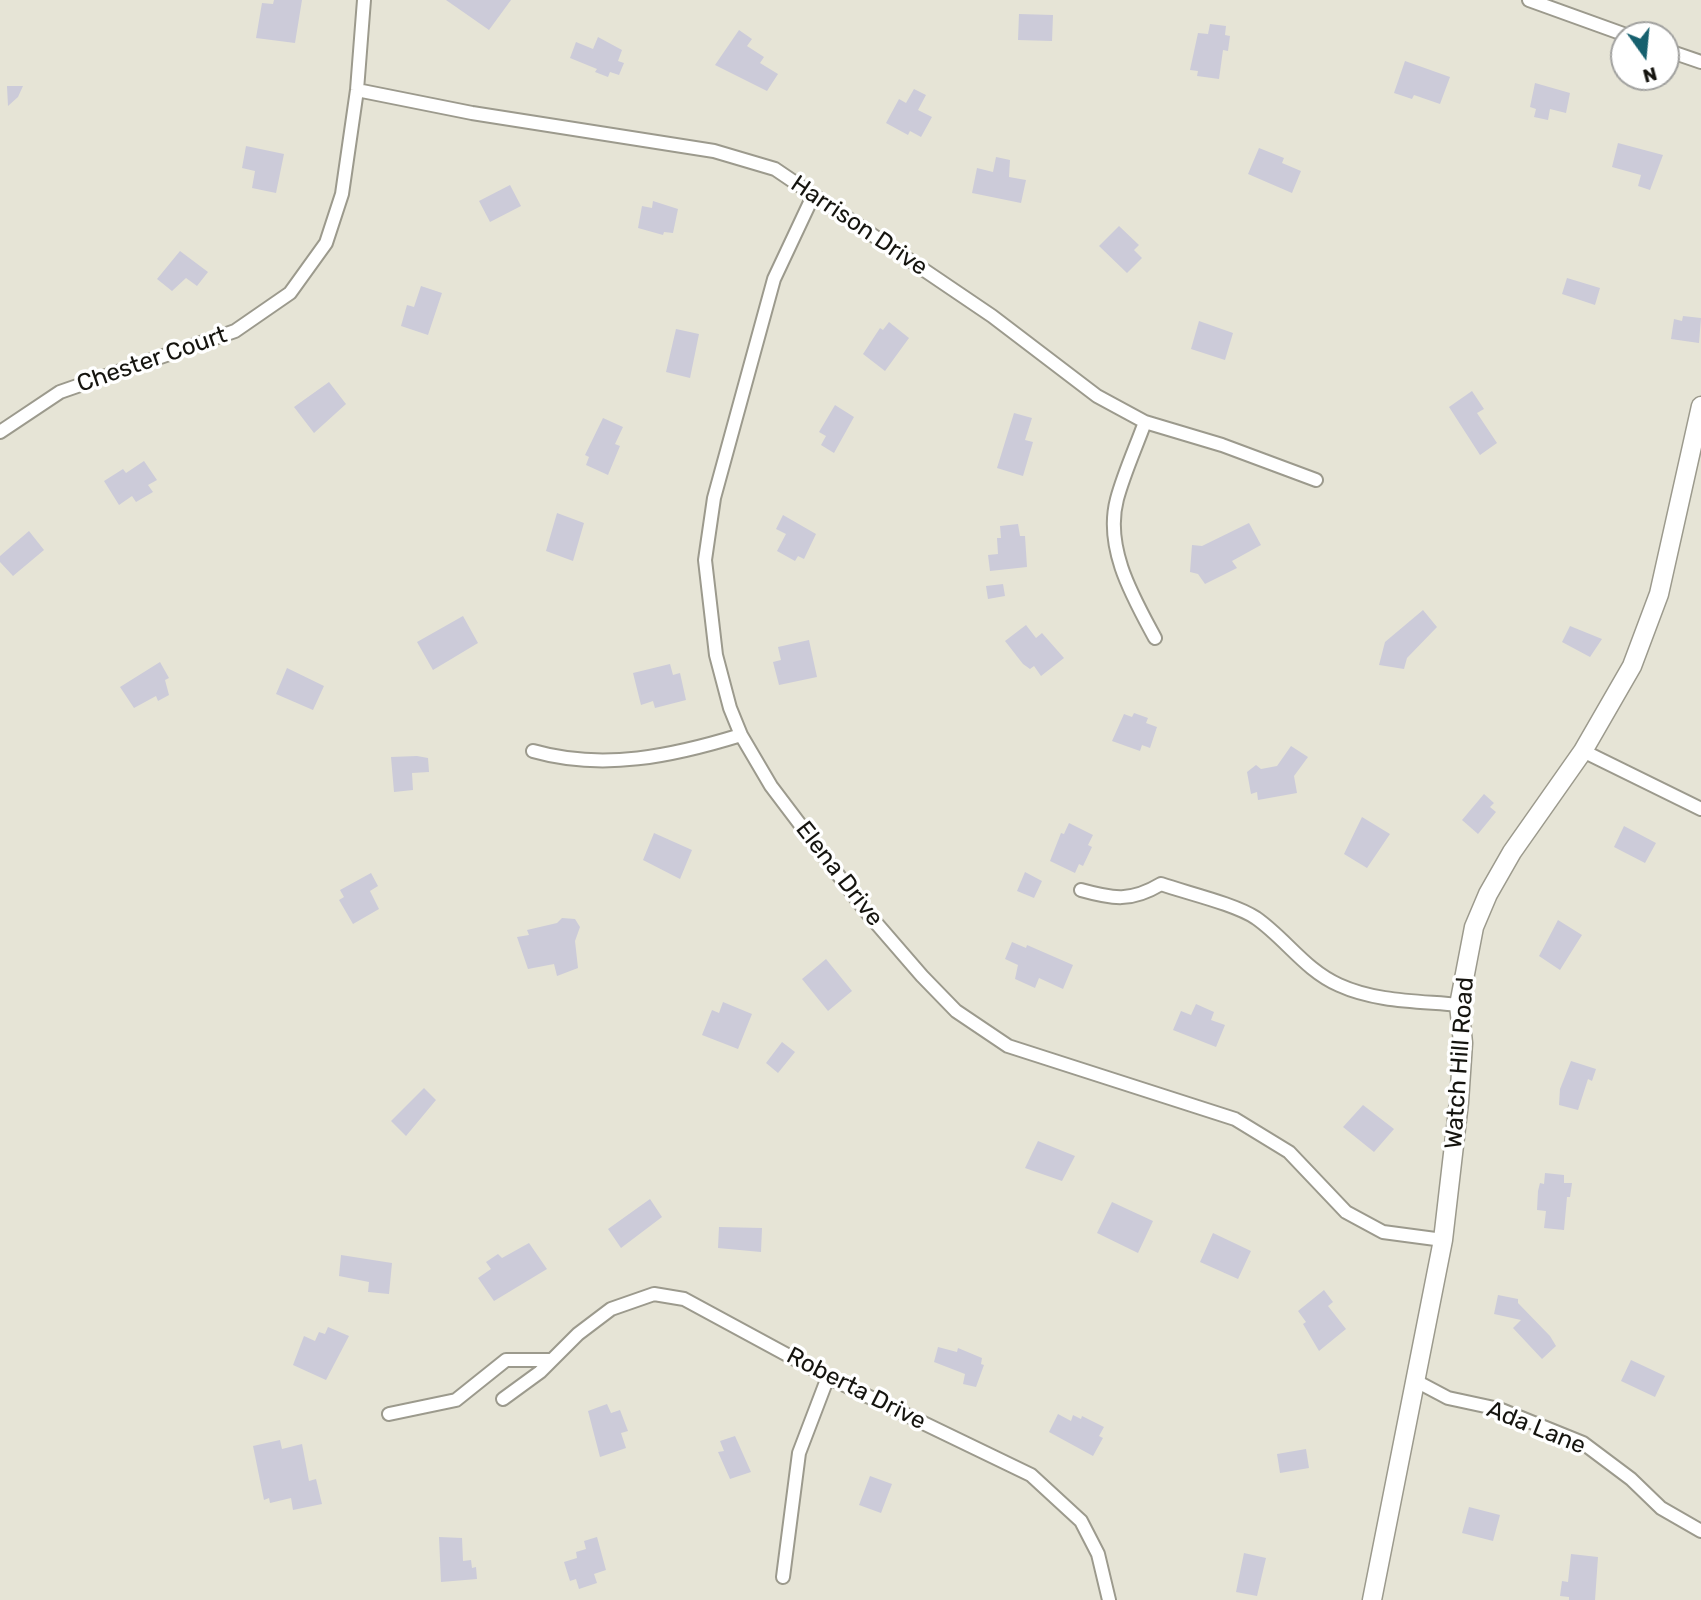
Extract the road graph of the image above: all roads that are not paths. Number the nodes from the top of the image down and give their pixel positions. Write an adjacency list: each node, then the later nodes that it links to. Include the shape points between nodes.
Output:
1 (364, 0): 6 (street, Chester Court)
2 (1528, 0): 3 (street)
3 (1610, 29)
4 (1680, 55): 5 (street)
5 (1701, 62)
6 (357, 90): 7 (street, Harrison Drive, via 714,151 775,169); 10 (street, Chester Court, via 342,194 327,243 290,293 235,331 60,392)
7 (813, 196): 9 (street, Harrison Drive, via 992,316 1097,396); 13 (street, Elena Drive, via 774,279 714,498 705,560 716,655)
8 (1701, 406): 15 (street, Watch Hill Road, via 1659,594 1632,666)
9 (1145, 422): 11 (street, Harrison Drive); 12 (street, via 1116,502 1116,541 1121,568)
10 (0, 432)
11 (1316, 480)
12 (1155, 638)
13 (741, 735): 14 (street, via 686,752 615,761 565,760); 19 (street, Elena Drive, via 771,786 864,909 957,1011 1008,1046 1235,1119 1289,1152 1346,1212 1383,1232)
14 (533, 751)
15 (1583, 751): 16 (street); 18 (street, Watch Hill Road, via 1488,894 1474,927)
16 (1701, 809)
17 (1081, 890): 18 (street, via 1109,898 1141,896 1161,884 1253,916 1278,934 1314,972 1339,985 1373,997)
18 (1459, 1005): 19 (street, Watch Hill Road, via 1463,1043 1460,1102)
19 (1443, 1240): 22 (street, Watch Hill Road)
20 (552, 1360): 21 (street, Roberta Drive, via 611,1309 654,1294 684,1299); 23 (street, Roberta Drive); 24 (street, via 506,1360 456,1400)
21 (828, 1377): 26 (street, via 799,1453); 27 (street, Roberta Drive, via 1031,1475 1081,1521 1098,1555)
22 (1414, 1380): 25 (street, Ada Lane, via 1448,1398 1499,1409 1583,1443 1661,1508); 28 (street, Watch Hill Road)
23 (503, 1399)
24 (388, 1414)
25 (1701, 1531)
26 (783, 1577)
27 (1109, 1600)
28 (1372, 1600)

